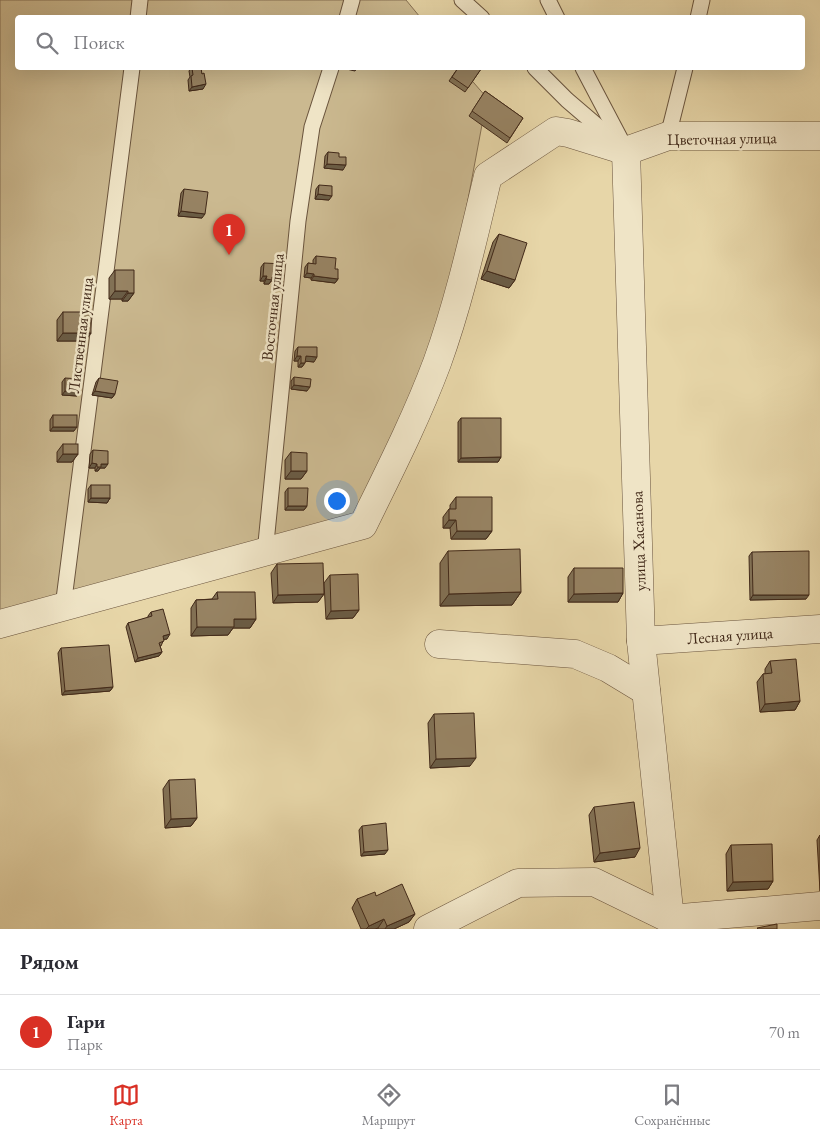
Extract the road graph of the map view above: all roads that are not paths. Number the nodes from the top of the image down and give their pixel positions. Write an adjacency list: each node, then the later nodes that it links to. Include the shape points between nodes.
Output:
1 (140, 0): 6 (lane)
2 (352, 0): 7 (lane)
3 (462, 0): 8 (lane)
4 (548, 0): 9 (lane)
5 (702, 0): 10 (lane)
6 (138, 15)
7 (348, 15)
8 (479, 15)
9 (556, 15)
10 (699, 15)
11 (132, 70): 20 (lane, Лиственная улица)
12 (330, 70): 19 (lane, Восточная улица, via 312,127 298,221)
13 (538, 70): 18 (lane)
14 (584, 70): 18 (lane)
15 (684, 70): 16 (lane)
16 (668, 136): 17 (street, Цветочная улица); 18 (street, Цветочная улица)
17 (820, 136)
18 (626, 151): 19 (street, via 556,131 488,176 462,283 438,362 363,525); 23 (street, улица Хасанова)
19 (265, 553): 20 (street)
20 (63, 607): 21 (street)
21 (0, 624)
22 (820, 629): 23 (street, Лесная улица)
23 (641, 641): 25 (street, улица Хасанова)
24 (439, 644): 25 (street, via 574,654 608,668)
25 (646, 691): 27 (street, улица Хасанова)
26 (820, 906): 27 (street)
27 (672, 924): 28 (street, via 594,882 518,883)
28 (428, 929)

